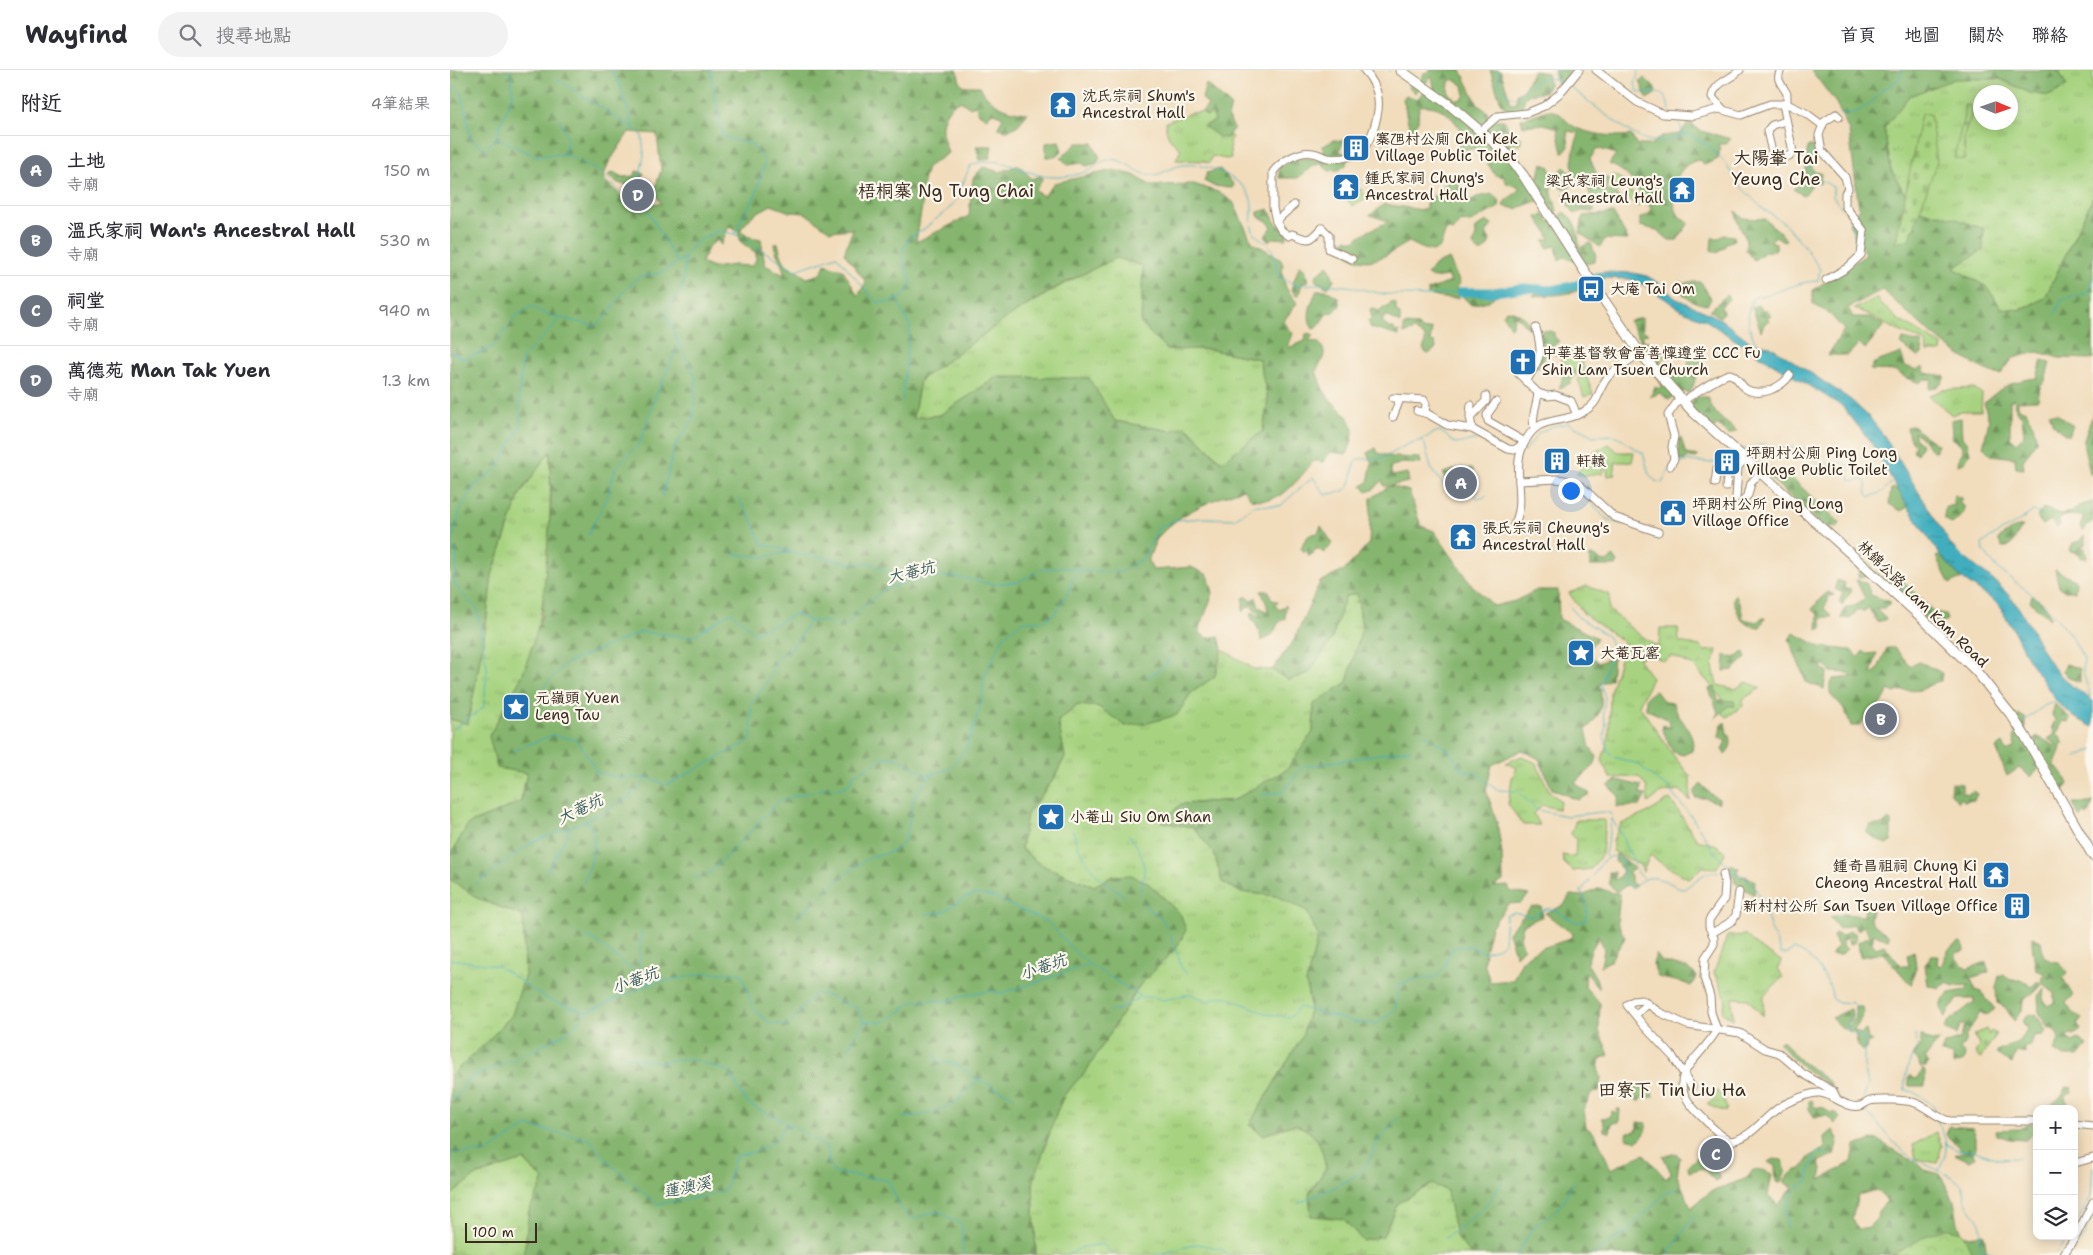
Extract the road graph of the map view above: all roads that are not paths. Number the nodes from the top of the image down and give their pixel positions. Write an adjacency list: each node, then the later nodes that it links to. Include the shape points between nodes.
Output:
1 (1364, 70): 14 (street, via 1376,87 1378,104 1372,137 1356,155 1325,158 1312,152 1296,155 1276,167 1272,181)
2 (1400, 70): 12 (main road, 林錦公路 Lam Kam Road)
3 (1579, 70): 12 (street, via 1550,102 1532,111 1496,117)
4 (1596, 70): 8 (street, via 1636,102 1663,114 1685,117)
5 (1740, 70): 8 (street, via 1713,92 1712,97)
6 (1781, 70): 7 (street, via 1778,76 1787,93)
7 (1785, 104): 8 (street, via 1770,104 1741,115); 10 (street); 11 (street, via 1806,113)
8 (1723, 109)
9 (1839, 117): 11 (street, via 1836,114)
10 (1786, 121): 10 (street, via 1772,125 1767,131 1772,152 1778,158 1793,152)
11 (1822, 125): 16 (street, via 1819,135 1822,151 1845,178 1848,189 1845,206 1864,231 1861,255)
12 (1481, 131): 18 (main road, 林錦公路 Lam Kam Road, via 1523,175)
13 (1294, 205): 14 (street)
14 (1276, 221): 15 (street, via 1289,236 1292,234 1306,240 1311,240 1322,228 1330,236 1329,248)
15 (1352, 258)
16 (1826, 280)
17 (1536, 328): 21 (street, via 1541,356)
18 (1640, 353): 24 (main road, 林錦公路 Lam Kam Road); 29 (street, via 1608,376 1599,398 1589,409)
19 (1518, 373): 21 (street)
20 (1790, 375): 24 (street, via 1780,386 1759,391 1746,389 1728,374)
21 (1526, 382): 22 (street)
22 (1538, 393): 29 (street, via 1555,395 1571,402); 33 (street, via 1533,412)
23 (1486, 396): 31 (street, via 1486,401)
24 (1682, 400): 35 (main road, 林錦公路 Lam Kam Road); 36 (street, via 1668,415 1674,436 1674,459)
25 (1496, 402): 34 (street, via 1487,415 1488,421)
26 (1471, 405): 31 (street)
27 (1417, 412): 28 (street)
28 (1425, 413): 30 (street, via 1424,400 1397,399); 32 (street, via 1447,425)
29 (1577, 415): 33 (street, via 1545,422)
30 (1394, 417)
31 (1470, 418): 32 (street)
32 (1472, 429): 34 (street, via 1508,450)
33 (1534, 429): 34 (street)
34 (1523, 445): 40 (street, via 1519,458)
35 (1743, 457): 37 (street); 39 (main road, 林錦公路 Lam Kam Road)
36 (1670, 466)
37 (1738, 467): 38 (street); 43 (street)
38 (1728, 468): 41 (street, via 1716,471); 42 (street)
39 (1760, 473): 44 (street); 47 (main road, 林錦公路 Lam Kam Road, via 1922,618 1976,671 2025,736)
40 (1519, 481): 45 (street, via 1521,506); 46 (street, via 1557,478 1570,481 1581,486 1614,517)
41 (1715, 483)
42 (1726, 487)
43 (1736, 498)
44 (1744, 499)
45 (1514, 525)
46 (1658, 532)
47 (2093, 856)
48 (1722, 874): 50 (street, via 1724,899 1709,920)
49 (1740, 892): 50 (street, via 1736,916)
50 (1712, 933): 53 (street, via 1714,944 1705,956 1704,978)
51 (1648, 1004): 52 (street); 52 (street, via 1639,1000 1627,1005); 53 (street, via 1684,1024)
52 (1636, 1014): 54 (street)
53 (1717, 1030): 54 (street); 56 (street, via 1740,1033 1765,1049 1779,1053 1802,1073 1833,1091)
54 (1684, 1074): 55 (street); 60 (street, via 1681,1087 1685,1098 1716,1132)
55 (1692, 1087)
56 (1837, 1099): 57 (street, via 1860,1106 1867,1102 1908,1101 1953,1121); 60 (street, via 1814,1093 1780,1106 1743,1136 1732,1141)
57 (2033, 1121)
58 (2078, 1124): 59 (street)
59 (2093, 1126)
60 (1726, 1138): 61 (street)
61 (1711, 1150)
62 (2093, 1158): 63 (street)
63 (2078, 1163)
64 (2093, 1202): 65 (street)
65 (2062, 1255)

